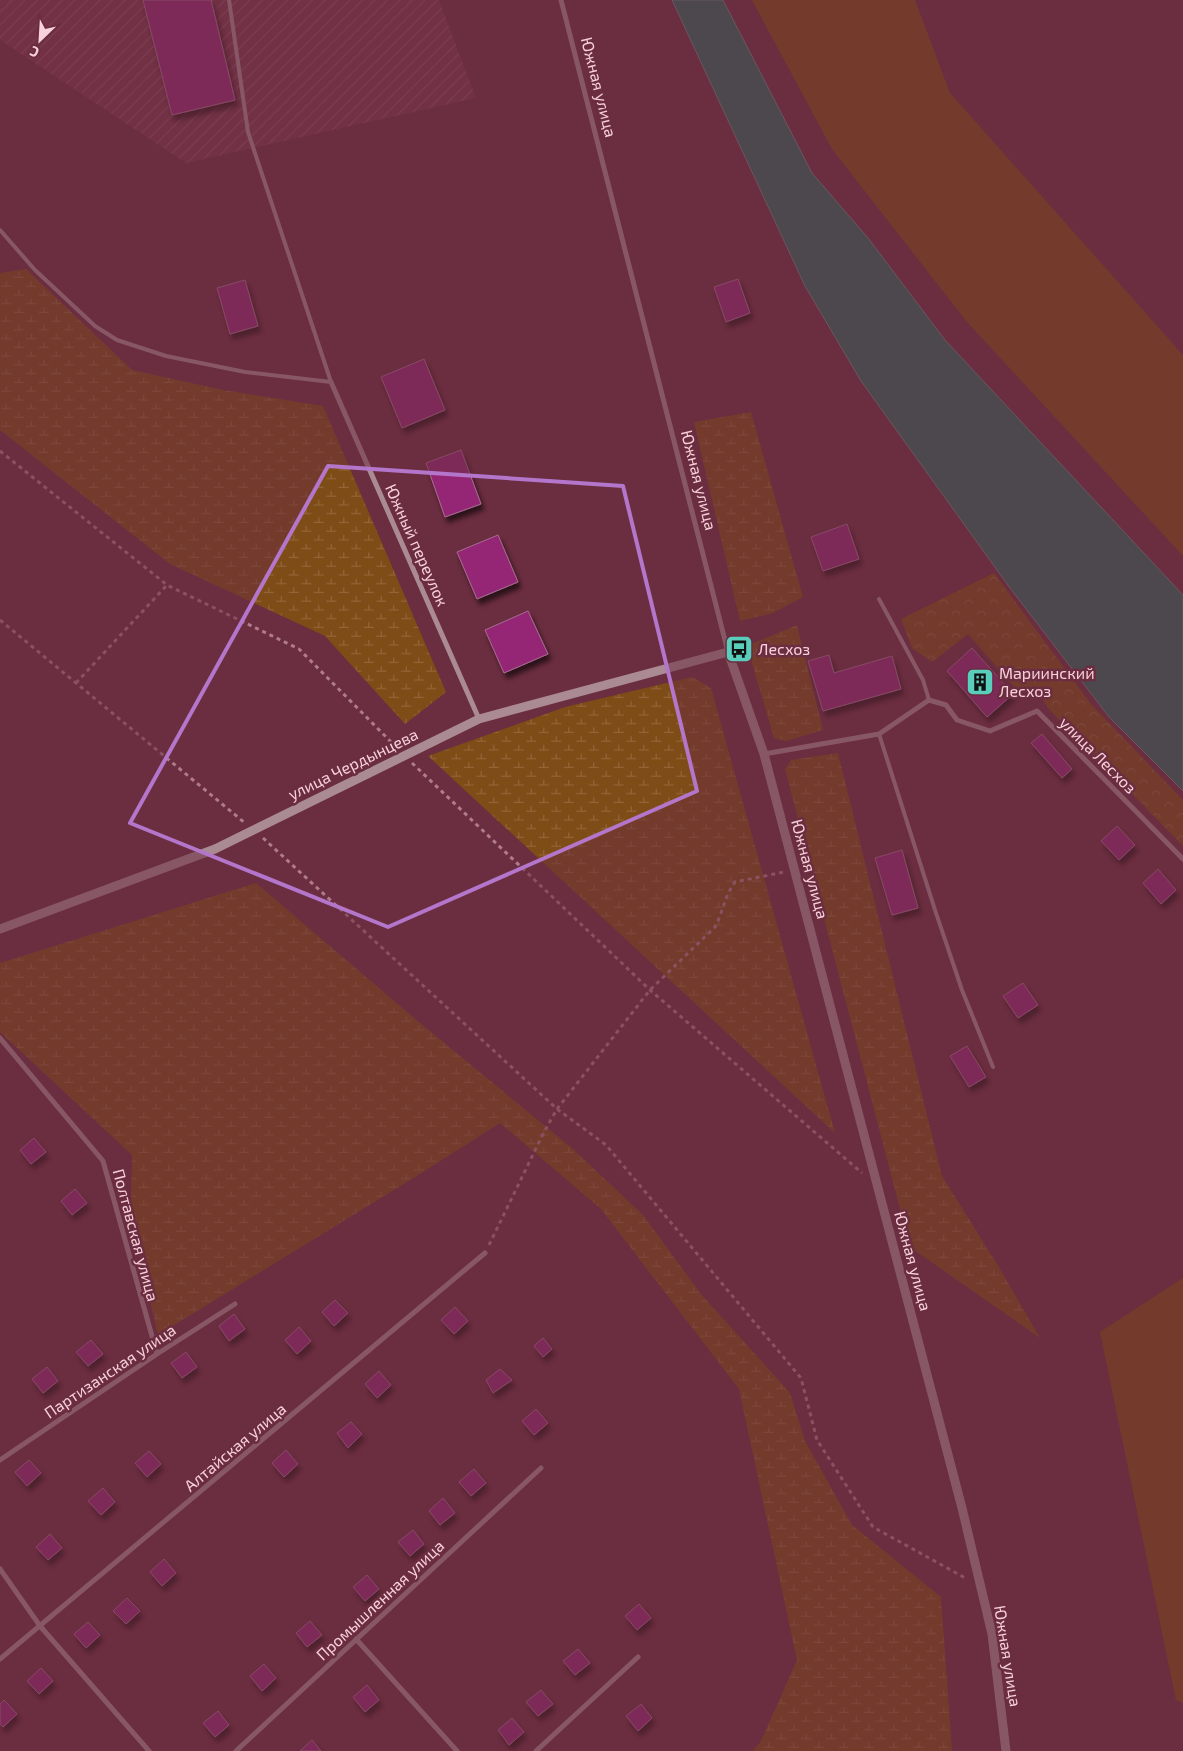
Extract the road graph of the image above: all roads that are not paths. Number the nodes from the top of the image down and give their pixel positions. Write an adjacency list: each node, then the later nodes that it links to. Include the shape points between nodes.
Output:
1 (229, 0): 4 (lane, via 248,132)
2 (561, 0): 6 (street, Южная улица)
3 (0, 230): 4 (lane, via 35,270 96,326 118,340 166,356 245,372)
4 (331, 382): 8 (street, Южный переулок)
5 (879, 599): 7 (lane, via 923,680)
6 (728, 652): 8 (street, улица Чердынцева); 10 (street, Южная улица)
7 (929, 700): 9 (street); 11 (street, улица Лесхоз, via 946,705 957,720 990,731 1037,711)
8 (480, 719): 12 (street, улица Чердынцева, via 215,849)
9 (879, 734): 10 (street); 14 (lane, via 934,910)
10 (764, 754): 29 (street, Южная улица, via 962,1508 992,1634)
11 (1183, 859)
12 (0, 928)
13 (0, 1038): 17 (street, Полтавская улица, via 103,1161)
14 (993, 1067)
15 (485, 1253): 21 (street, Алтайская улица)
16 (235, 1304): 17 (street, Партизанская улица)
17 (156, 1354): 18 (street, Партизанская улица)
18 (0, 1460)
19 (541, 1468): 22 (street, Промышленная улица)
20 (0, 1569): 21 (street)
21 (40, 1626): 24 (street, Алтайская улица); 25 (street)
22 (356, 1640): 26 (street, Промышленная улица); 27 (street)
23 (638, 1657): 28 (street)
24 (0, 1660)
25 (149, 1751)
26 (236, 1751)
27 (456, 1751)
28 (536, 1751)
29 (1006, 1751)

